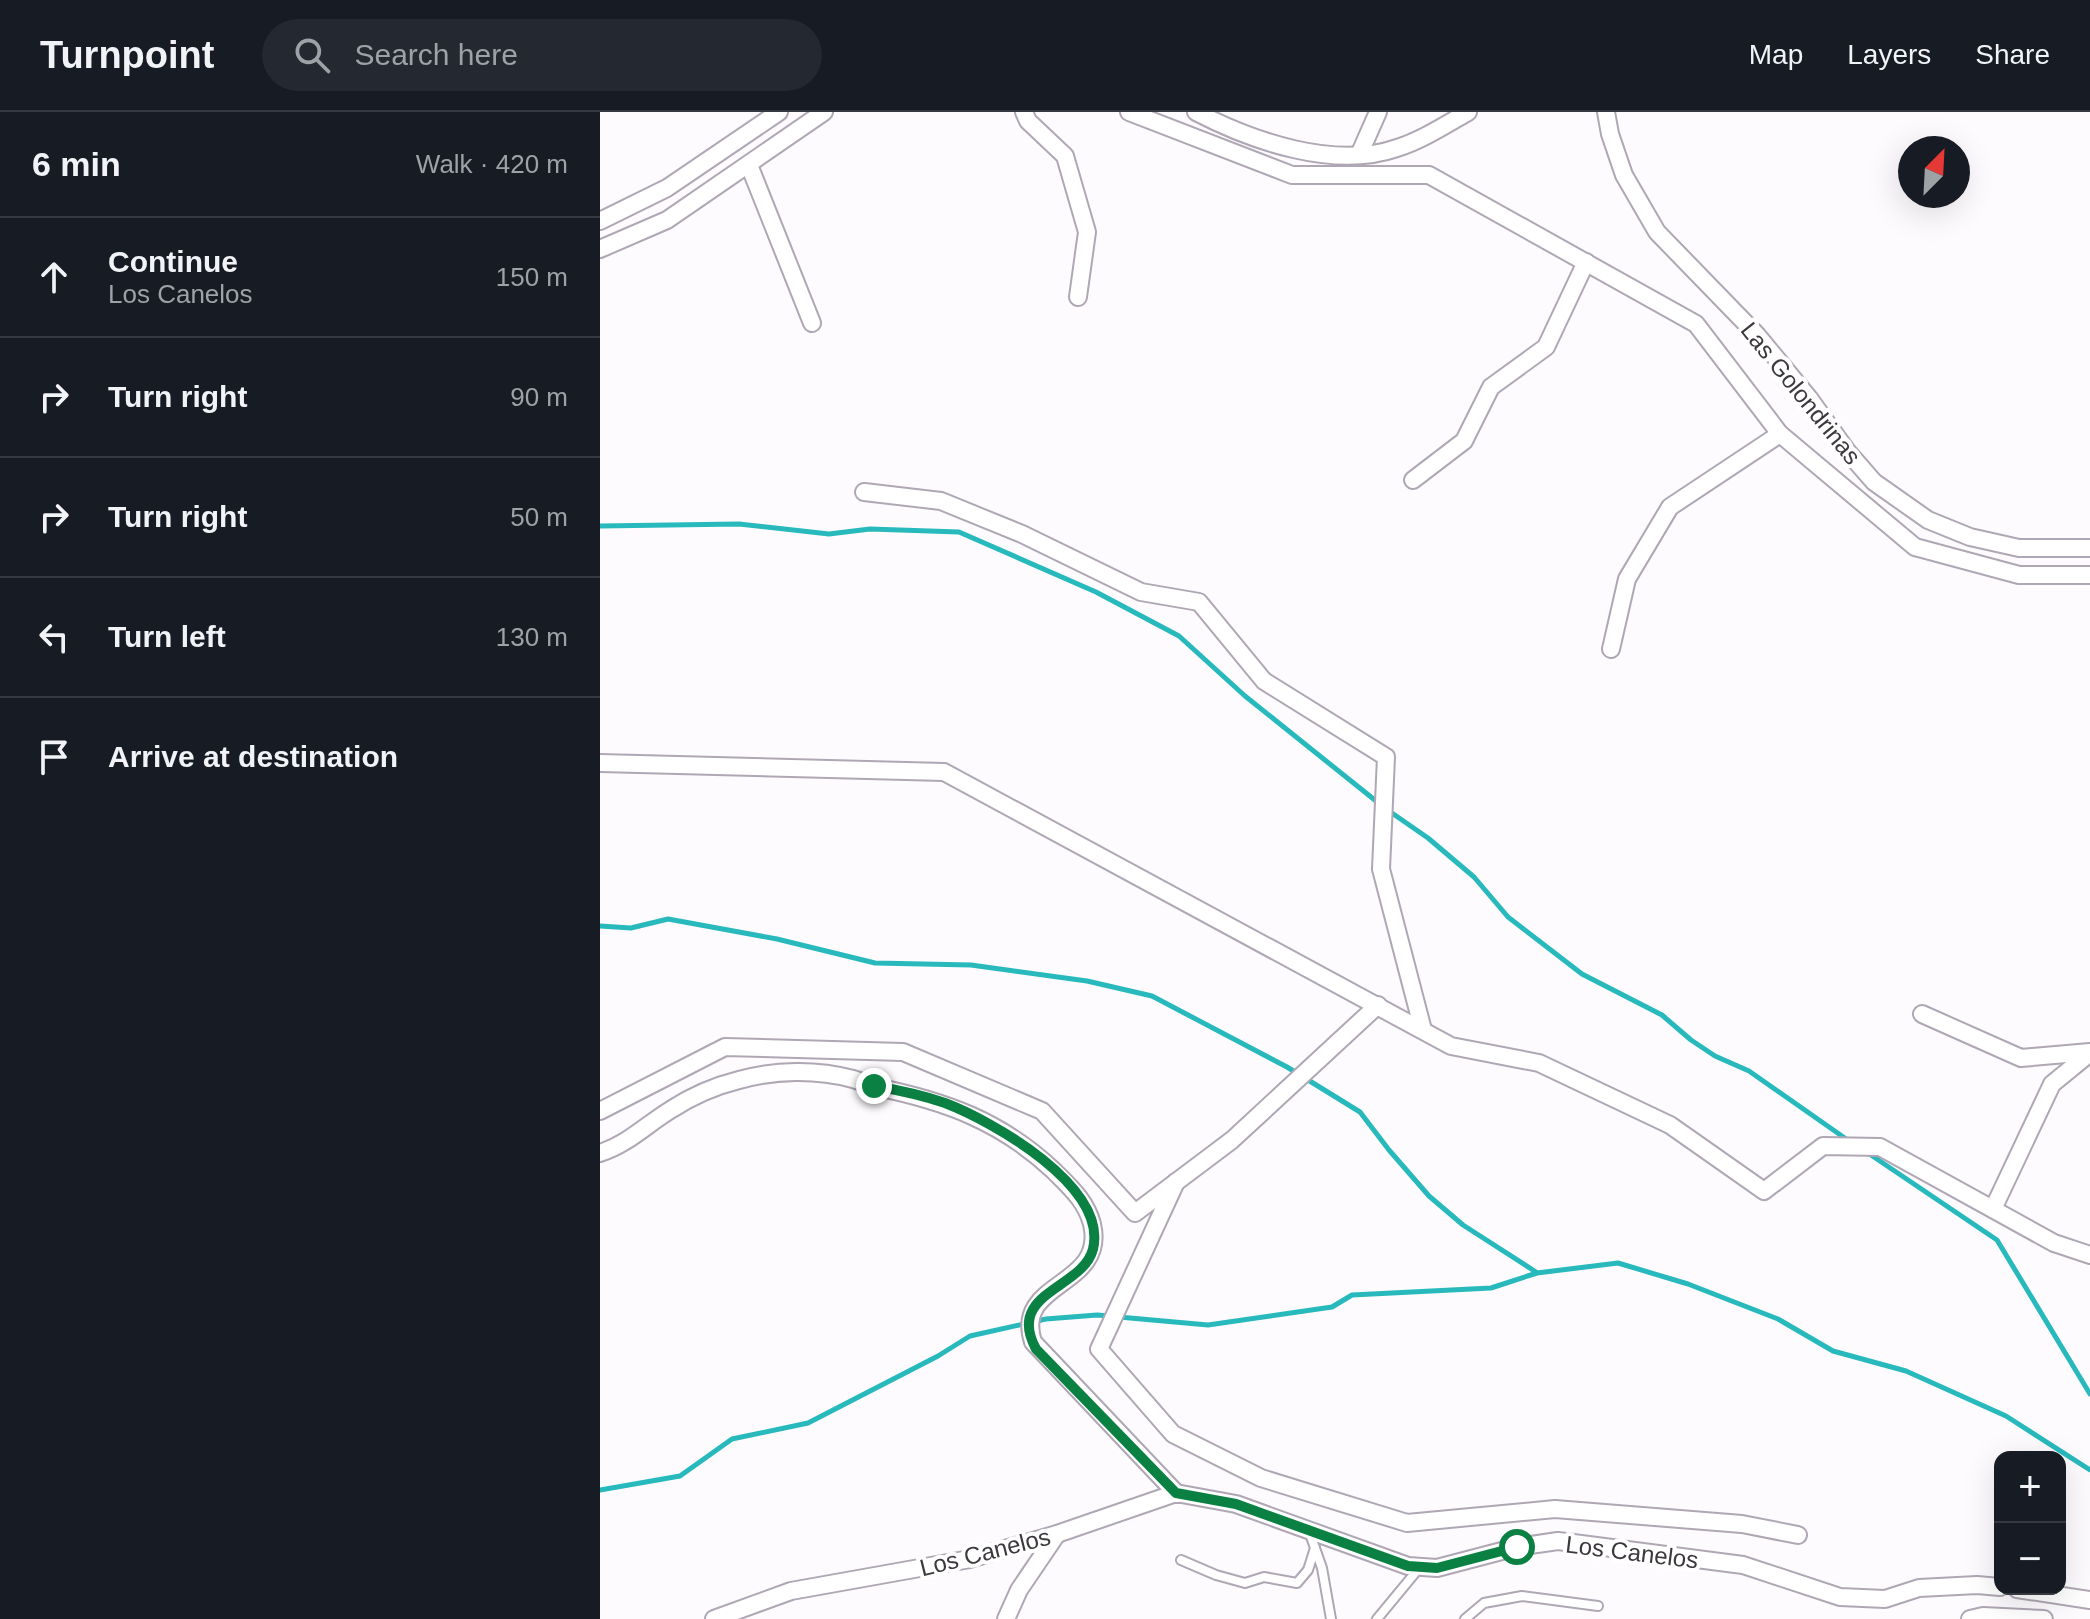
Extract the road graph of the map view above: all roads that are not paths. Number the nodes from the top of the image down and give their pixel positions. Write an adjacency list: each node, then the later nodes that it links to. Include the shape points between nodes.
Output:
1 (779, 112): 11 (street, via 667,188)
2 (824, 112): 10 (street)
3 (1024, 112): 14 (street, via 1065,156 1087,232)
4 (1129, 112): 13 (street, via 1292,175 1429,175)
5 (1196, 112): 9 (street, via 1277,145)
6 (1378, 112): 9 (street)
7 (1468, 112): 9 (street, via 1395,149)
8 (1606, 112): 19 (street, Las Golondrinas, via 1624,175 1657,232 1757,335 1874,482 1928,520 1970,537 2019,548)
9 (1359, 155)
10 (749, 165): 12 (street, via 667,220); 15 (street)
11 (600, 221)
12 (600, 249)
13 (1586, 262): 16 (street, via 1696,324); 17 (street, via 1546,347 1491,387 1464,441)
14 (1078, 297)
15 (812, 323)
16 (1780, 434): 20 (street, via 1915,547 2019,575); 21 (street, via 1670,507 1627,579)
17 (1413, 480)
18 (864, 492): 25 (street, via 941,501 1141,592 1199,602 1264,681 1386,757 1381,869)
19 (2090, 548)
20 (2090, 575)
21 (1611, 649)
22 (600, 763): 23 (street, via 944,772)
23 (1378, 1005): 25 (street); 29 (street, via 1232,1140)
24 (1922, 1014): 26 (street, via 2021,1058)
25 (1423, 1030): 30 (street, via 1451,1046 1552,1069 1670,1125 1764,1191 1823,1146 1880,1147)
26 (2090, 1052): 30 (street, via 2052,1084)
27 (600, 1111): 29 (street, via 725,1047 903,1052 1042,1111 1135,1213)
28 (600, 1153): 32 (street, via 705,1092 785,1072 830,1075 921,1096 1008,1135 1074,1191 1087,1210 1094,1236 1083,1268 1035,1305 1030,1320 1033,1342)
29 (1176, 1182): 35 (street, via 1099,1349 1173,1434 1261,1478 1407,1523 1555,1509 1742,1524)
30 (1993, 1209): 31 (street, via 2054,1243)
31 (2090, 1255)
32 (1176, 1493): 33 (street, Los Canelos, via 1236,1504); 34 (street, Los Canelos)
33 (1309, 1530): 36 (lane); 38 (street, Los Canelos)
34 (1057, 1534): 43 (street, Los Canelos, via 970,1559 791,1591); 44 (street)
35 (1798, 1535)
36 (1315, 1548): 37 (lane, via 1297,1583 1264,1577 1245,1583); 45 (lane)
37 (1181, 1560)
38 (1420, 1567): 39 (street, Los Canelos, via 1437,1568 1558,1541 1743,1565 1840,1597 1885,1599 1919,1588); 46 (lane)
39 (1994, 1586)
40 (2057, 1595): 41 (street)
41 (2090, 1600)
42 (1598, 1606): 47 (lane, via 1522,1596 1484,1603)
43 (714, 1619)
44 (1006, 1619)
45 (1331, 1619)
46 (1377, 1619)
47 (1465, 1619)
48 (1970, 1619): 49 (street)
49 (2044, 1619)

